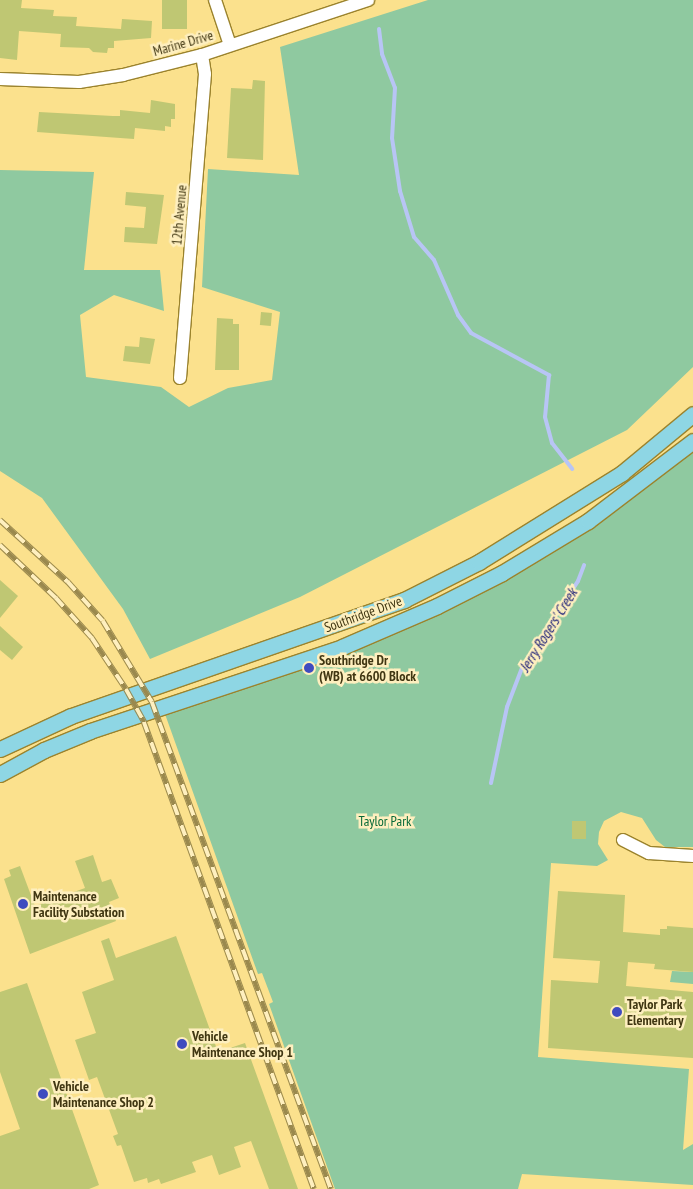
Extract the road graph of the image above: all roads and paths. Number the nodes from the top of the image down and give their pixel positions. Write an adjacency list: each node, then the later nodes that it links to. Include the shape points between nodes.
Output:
1 (215, 0): 3 (street)
2 (368, 0): 3 (street, Marine Drive)
3 (230, 45): 4 (street, Marine Drive)
4 (202, 55): 5 (street, Marine Drive, via 124,75 79,82); 6 (street, 12th Avenue, via 205,74)
5 (0, 79)
6 (180, 378)
7 (693, 414): 9 (main road, Southridge Drive, via 622,473 479,562 404,600 71,716)
8 (693, 441): 10 (main road, Southridge Drive, via 588,522 502,573 437,606 342,647 90,731 44,750)
9 (0, 750)
10 (0, 774)
11 (623, 840): 12 (street, via 649,853)
12 (693, 856)

